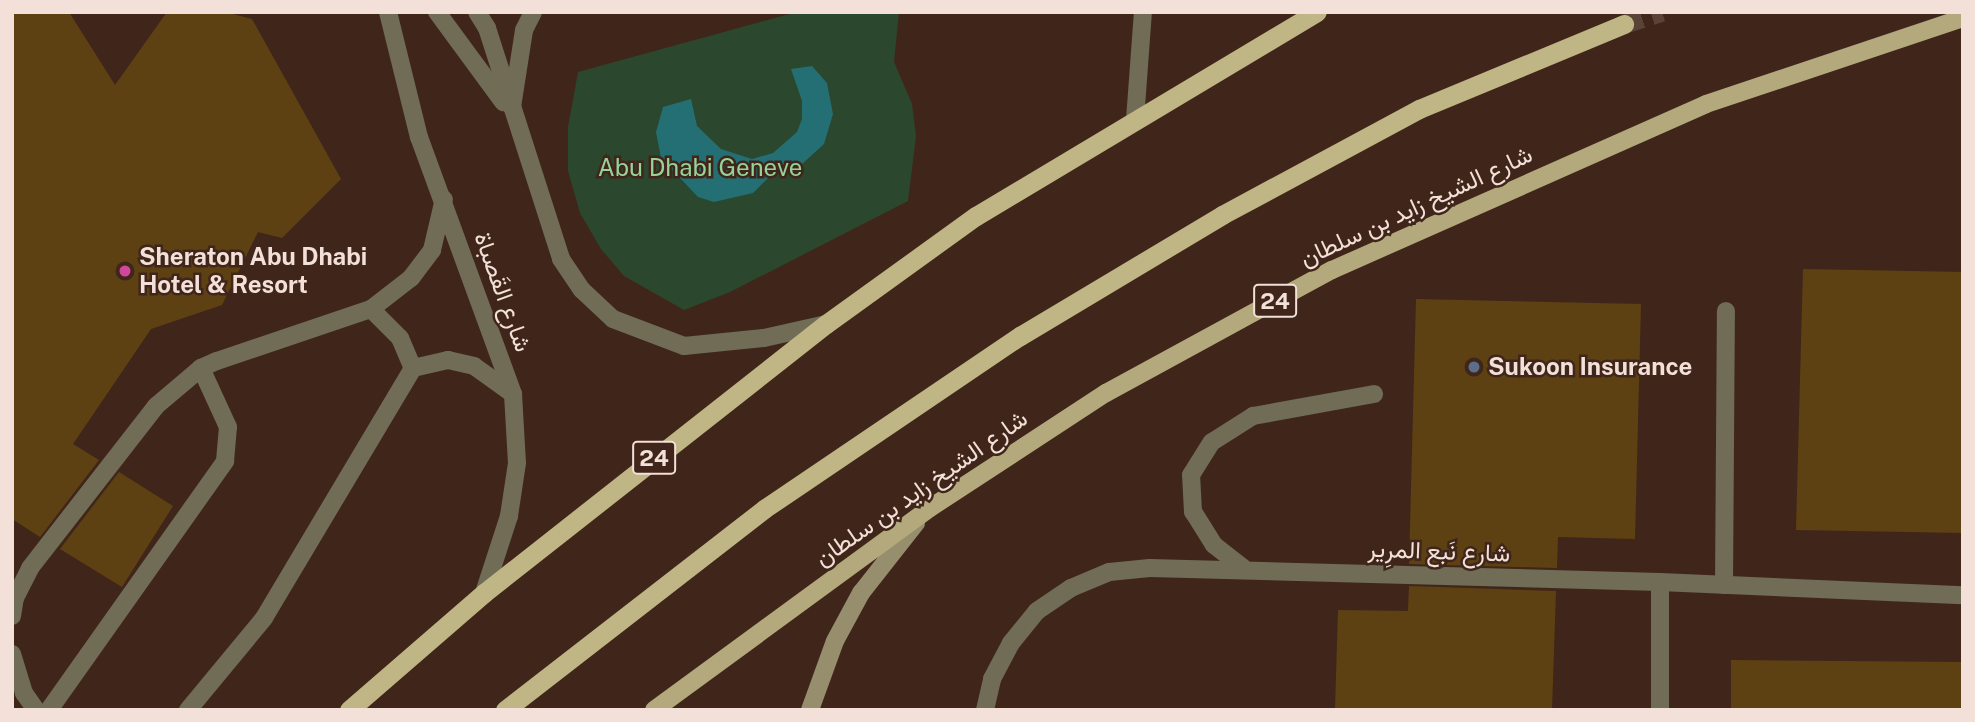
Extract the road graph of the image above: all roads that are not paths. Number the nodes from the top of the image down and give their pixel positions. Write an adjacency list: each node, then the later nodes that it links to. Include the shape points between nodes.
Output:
1 (388, 12): 11 (street, شارع القَصباة, via 419,137)
2 (437, 12): 9 (street)
3 (477, 12): 9 (street, via 487,28)
4 (533, 12): 9 (street, via 524,30)
5 (1143, 12): 10 (street)
6 (1317, 12): 10 (highway, 24)
7 (1963, 18): 19 (main road, شارع الشيخ زايد بن سلطان / 24, via 1706,104 1332,270 1107,393)
8 (1624, 24): 31 (highway, via 1419,109 1222,215 1020,335 764,509)
9 (511, 113): 14 (street, via 561,259 582,290 613,318 684,346 764,338)
10 (1135, 120): 14 (highway, 24, via 976,216)
11 (444, 199): 12 (street, via 432,250 411,278); 17 (street, شارع القَصباة)
12 (371, 309): 15 (street, via 252,346); 16 (street, via 400,338)
13 (1726, 311): 22 (street)
14 (826, 324): 23 (highway, 24)
15 (201, 368): 25 (street, via 156,406 97,480 30,568 15,597); 28 (street, via 228,427 225,461)
16 (414, 368): 17 (street, via 449,360 474,366); 29 (street, via 264,618)
17 (513, 394): 23 (street, شارع القَصباة, via 515,477 509,516)
18 (1374, 394): 20 (street, via 1253,416 1212,442 1191,475 1193,512 1214,545)
19 (930, 508): 32 (main road, شارع الشيخ زايد بن سلطان / 24); 33 (main road, via 861,593 835,641)
20 (1246, 570): 21 (street, شارع نَبع المرِير); 34 (street, شارع نَبع المرِير, via 1109,572 1071,588 1037,611 1011,643 992,679)
21 (1660, 582): 22 (street, شارع نَبع المرِير); 35 (street)
22 (1724, 585): 24 (street, شارع نَبع المرِير)
23 (484, 593): 30 (highway, 24)
24 (1963, 595)
25 (12, 616)
26 (12, 654): 27 (street, via 24,693)
27 (36, 710)
28 (50, 710)
29 (187, 710)
30 (349, 710)
31 (505, 710)
32 (654, 710)
33 (810, 710)
34 (985, 710)
35 (1660, 710)

